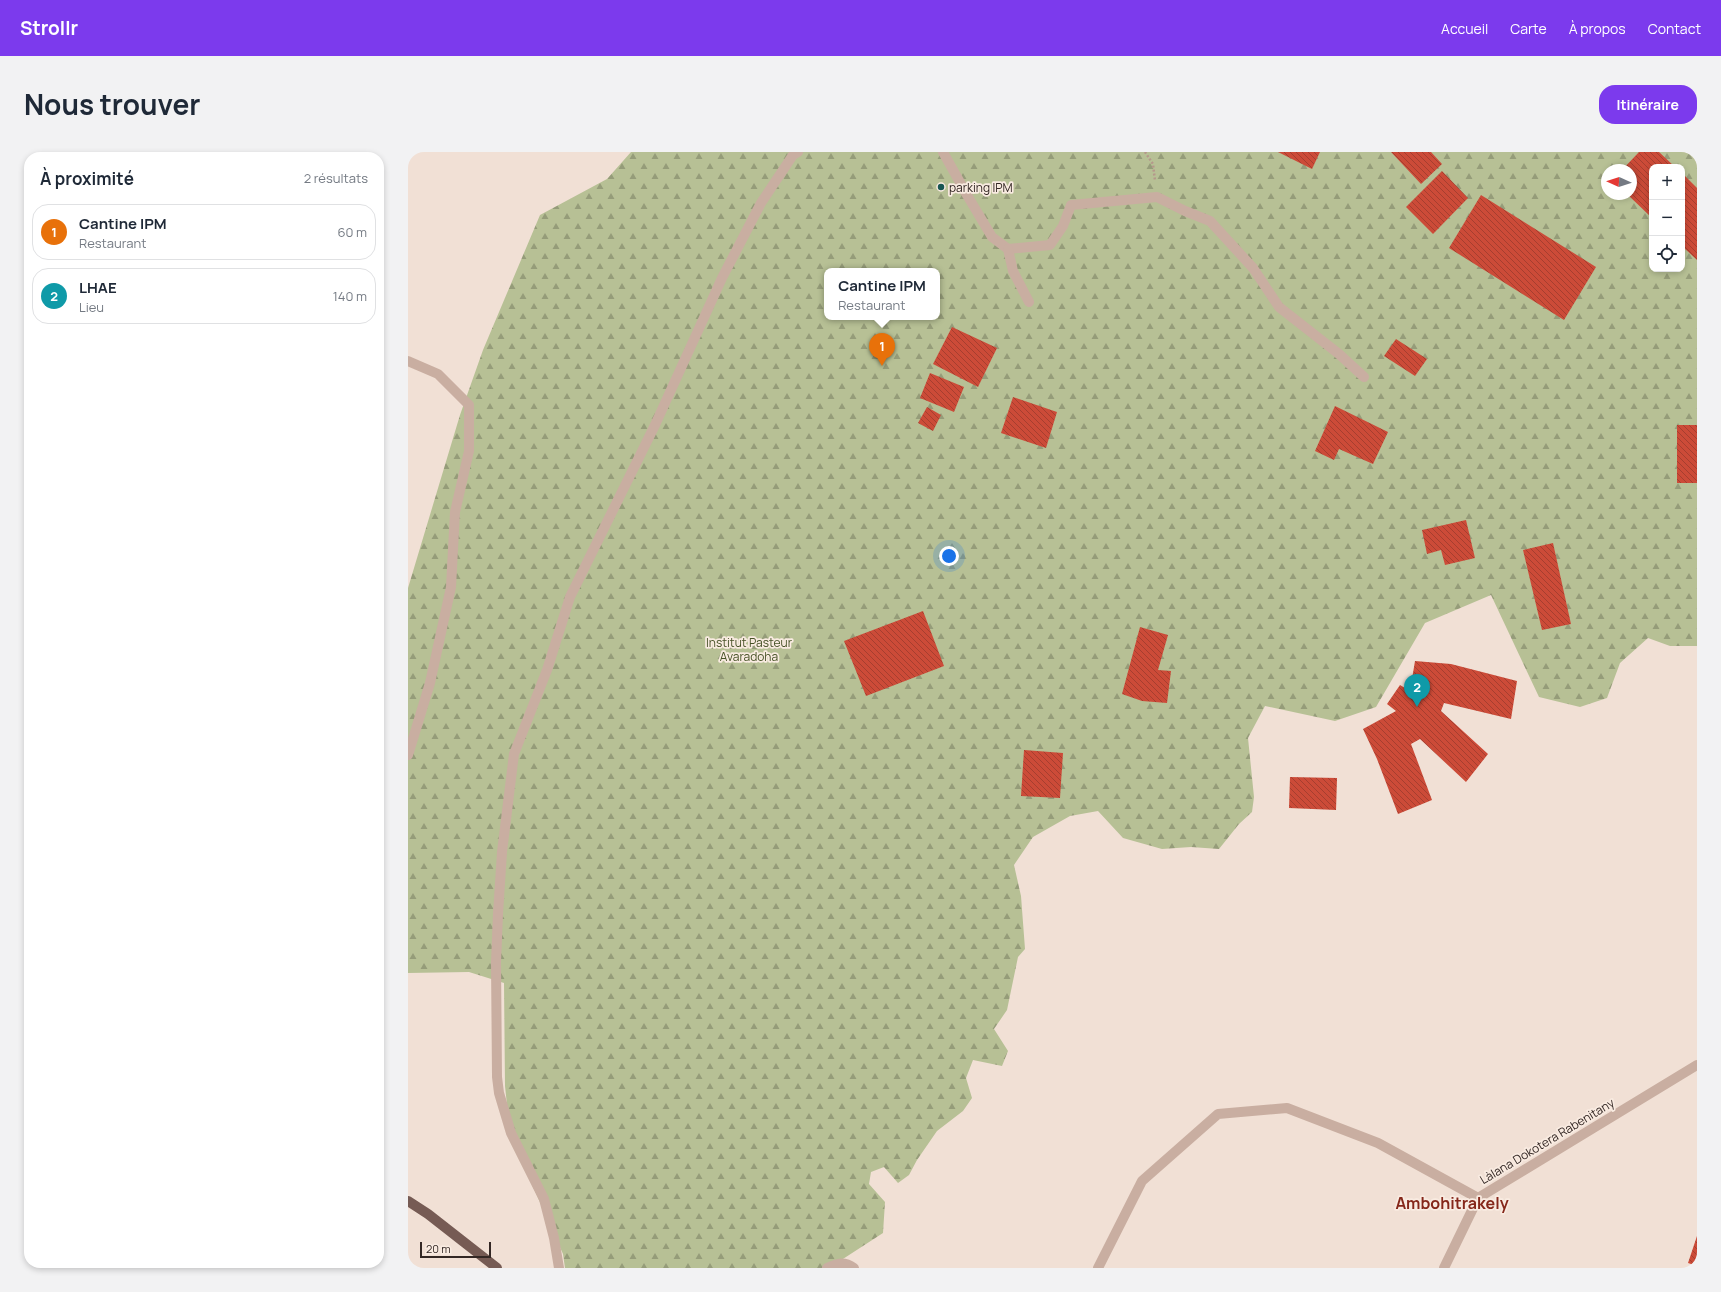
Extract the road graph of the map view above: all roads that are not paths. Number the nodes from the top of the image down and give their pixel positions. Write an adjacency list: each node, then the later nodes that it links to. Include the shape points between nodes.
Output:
1 (798, 152): 12 (street, via 793,155 761,203 722,278 655,425 570,597 547,670 514,754 502,852 496,962 497,1077 511,1133 544,1199)
2 (943, 152): 3 (street, via 992,237)
3 (1008, 249): 4 (street, via 1013,271); 6 (street, via 1050,245 1063,226 1071,205 1158,197 1210,220 1253,268 1278,307 1339,354)
4 (1030, 302)
5 (408, 361): 7 (street, via 438,374 468,405 469,451 455,512 451,587 430,683)
6 (1364, 377)
7 (408, 755)
8 (1697, 1065): 9 (street, Làlana Dokotera Rabenitany)
9 (1478, 1198): 15 (street, via 1378,1143 1287,1108 1218,1114 1142,1181); 16 (street, Làlana Dokotera Rabenitany)
10 (408, 1201): 11 (main road)
11 (498, 1268)
12 (559, 1268)
13 (827, 1268): 14 (street, via 838,1263 848,1263)
14 (854, 1268)
15 (1098, 1268)
16 (1444, 1268)

